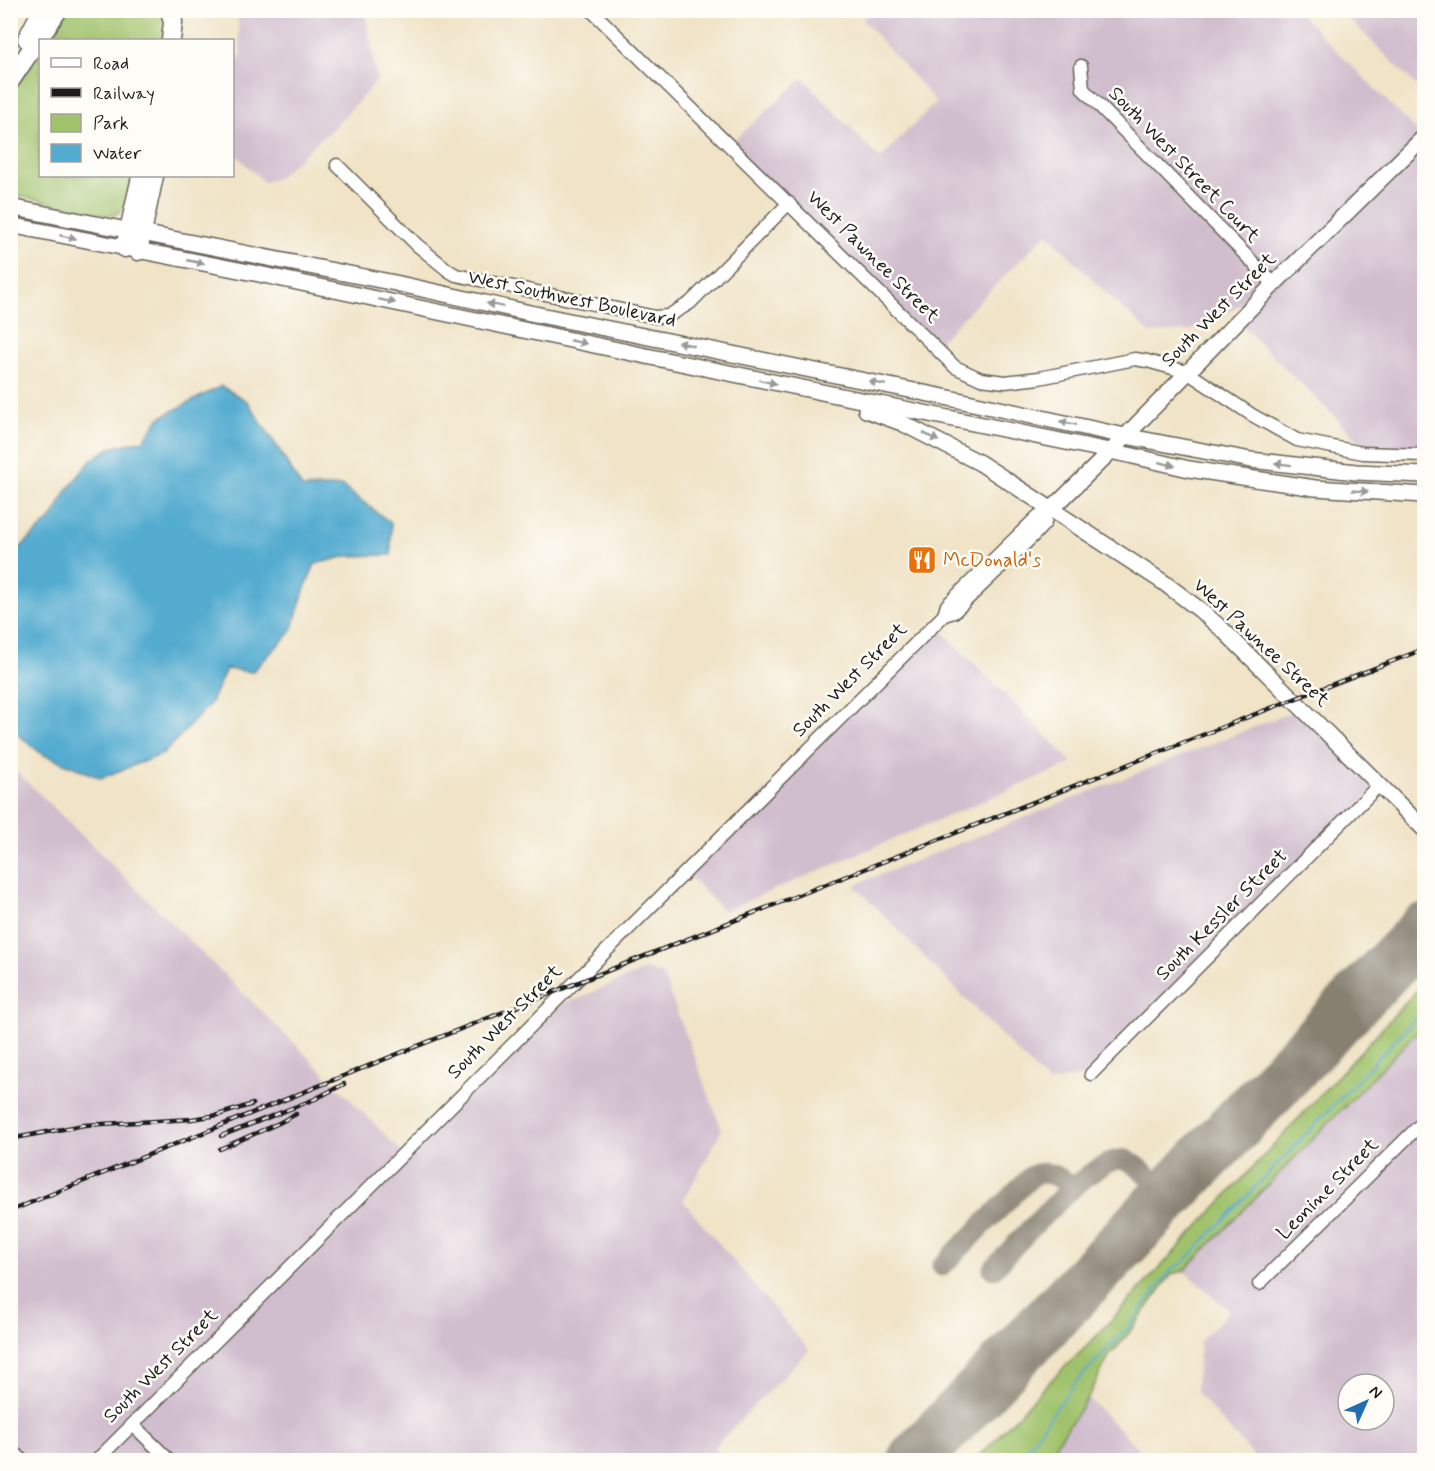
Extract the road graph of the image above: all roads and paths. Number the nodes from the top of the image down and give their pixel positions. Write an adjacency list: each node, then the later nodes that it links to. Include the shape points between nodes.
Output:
1 (42, 10): 9 (highway)
2 (58, 10): 10 (highway)
3 (170, 10): 6 (highway)
4 (182, 10): 7 (highway)
5 (591, 10): 15 (street, West Pawnee Street)
6 (171, 39)
7 (180, 39)
8 (1081, 66): 19 (street, South West Street Court, via 1083,89)
9 (10, 70)
10 (10, 81)
11 (1425, 137): 19 (main road, South West Street)
12 (337, 165): 15 (street, via 449,272 655,317 678,312 695,299)
13 (142, 177): 18 (highway)
14 (154, 177): 18 (highway)
15 (789, 203): 20 (street, West Pawnee Street, via 955,367 981,379 1005,382 1039,378 1135,359)
16 (10, 207): 18 (main road, West Southwest Boulevard)
17 (10, 225): 18 (main road, West Southwest Boulevard, one-way to 18)
18 (134, 241): 21 (main road, West Southwest Boulevard, one-way to 21, via 264,276); 22 (main road, West Southwest Boulevard, one-way to 18, via 400,285)
19 (1274, 284): 20 (main road, South West Street)
20 (1186, 372): 22 (main road, South West Street); 24 (street, West Pawnee Street, via 1297,440 1363,453)
21 (818, 392): 23 (main road, West Southwest Boulevard); 27 (main road, West Pawnee Street, one-way to 27, via 902,423 980,463)
22 (1125, 436): 23 (main road, South West Street); 25 (main road, West Southwest Boulevard, one-way to 22, via 1366,473 1251,460)
23 (1110, 452): 26 (main road, West Southwest Boulevard, one-way to 26, via 1189,469 1315,488); 27 (main road, South West Street)
24 (1425, 455)
25 (1425, 474)
26 (1425, 495)
27 (1049, 512): 28 (main road, West Pawnee Street, via 1163,582 1200,610); 33 (street, South West Street, via 1045,523 1026,542 954,612 944,615)
28 (1379, 785): 29 (main road, West Pawnee Street); 30 (street, South Kessler Street)
29 (1425, 829)
30 (1091, 1074)
31 (1425, 1121): 32 (street, Leonine Street)
32 (1259, 1284)
33 (133, 1425): 36 (street, South West Street); 37 (street)
34 (10, 1449): 35 (street)
35 (22, 1461)
36 (97, 1461)
37 (169, 1461)

